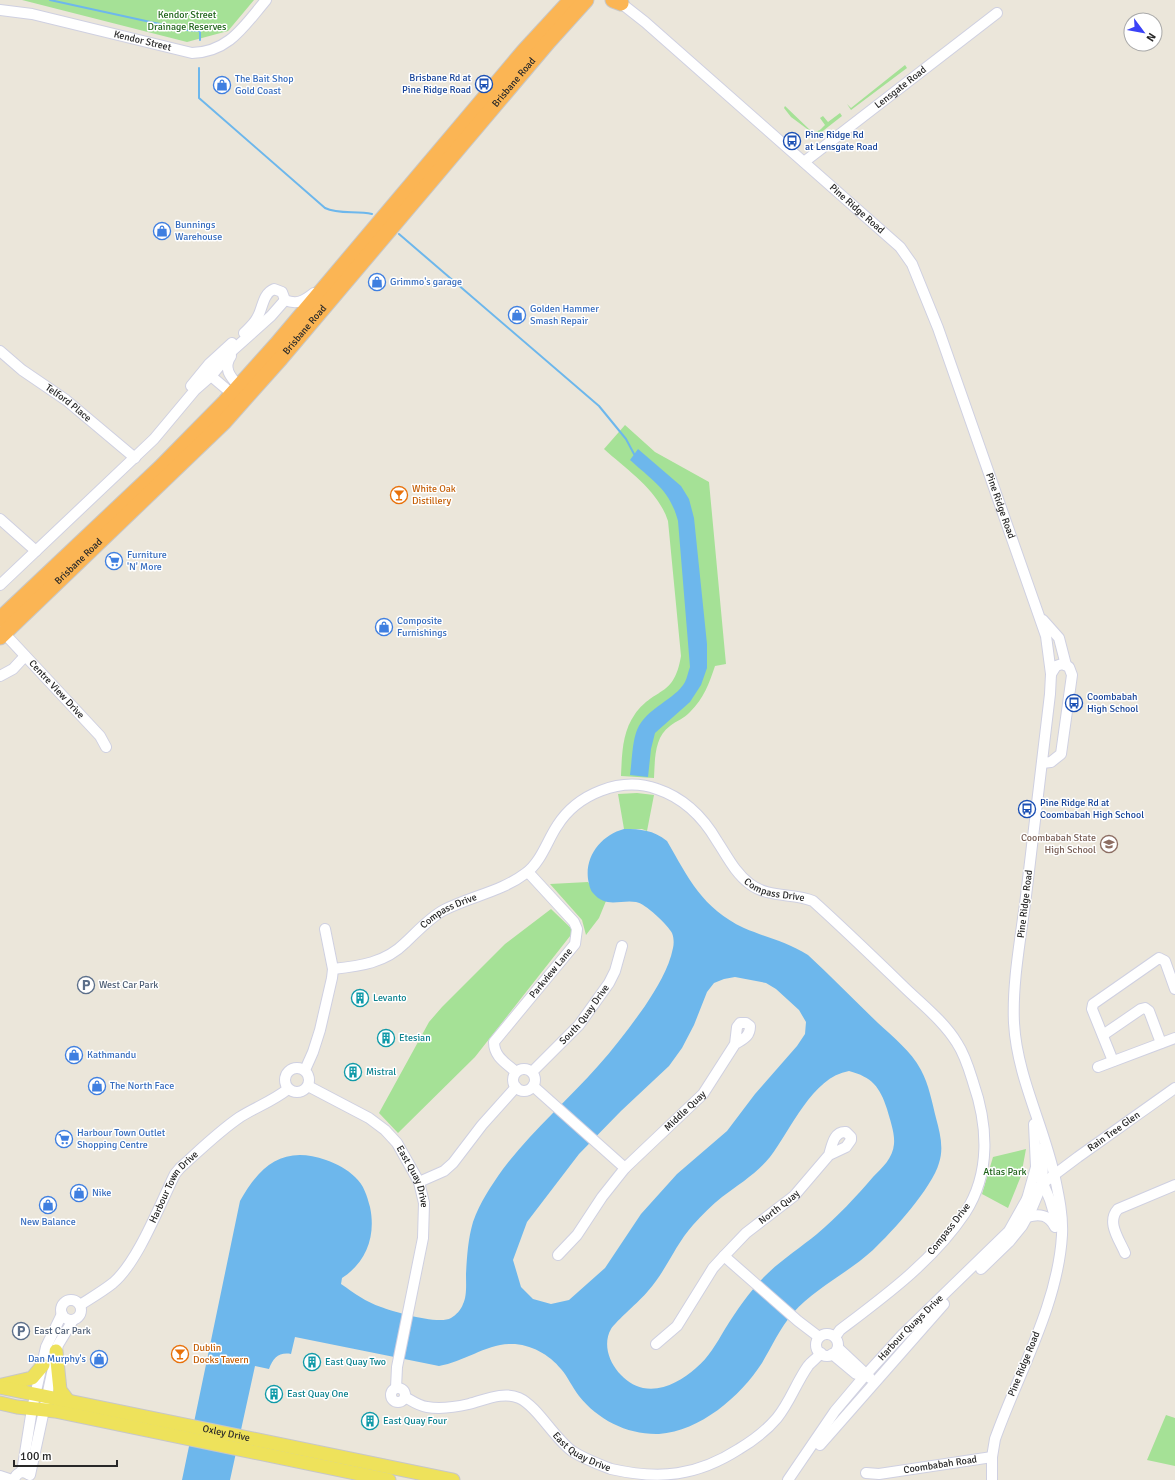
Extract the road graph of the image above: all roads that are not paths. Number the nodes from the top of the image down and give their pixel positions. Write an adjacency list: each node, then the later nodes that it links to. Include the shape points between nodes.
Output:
1 (266, 0): 6 (street, Kendor Street, via 229,41 205,52 185,51 32,14)
2 (565, 0): 8 (highway)
3 (571, 0): 8 (highway, Brisbane Road)
4 (586, 0): 16 (highway, Brisbane Road, via 280,360)
5 (620, 1): 9 (street, Pine Ridge Road)
6 (0, 10)
7 (997, 13): 9 (street, Lensgate Road)
8 (556, 15): 10 (highway, Brisbane Road)
9 (804, 162): 22 (street, Pine Ridge Road, via 900,247 912,264 938,328)
10 (328, 284): 11 (street, via 299,303); 16 (highway, Brisbane Road)
11 (285, 300): 12 (street); 14 (street, via 282,292 270,290 256,320)
12 (243, 343): 15 (street, via 233,350); 16 (street, via 226,366)
13 (0, 351): 18 (street, Telford Place, via 22,370 66,400)
14 (214, 360): 15 (street); 17 (street, via 188,391)
15 (211, 376): 16 (street); 17 (street)
16 (240, 395): 23 (highway, Brisbane Road, via 160,468)
17 (183, 402): 18 (street, via 159,434)
18 (134, 458): 20 (street)
19 (0, 519): 20 (street)
20 (36, 551): 21 (street)
21 (0, 585)
22 (1042, 620): 25 (street, via 1059,638); 26 (street, Pine Ridge Road)
23 (1, 630): 24 (street, Centre View Drive)
24 (25, 656): 27 (street, via 13,669); 28 (street, Centre View Drive, via 100,736)
25 (1066, 665): 26 (street, via 1056,666); 29 (street, via 1072,675 1061,754 1051,762)
26 (1051, 674): 29 (street, Pine Ridge Road)
27 (0, 676)
28 (106, 747)
29 (1042, 763): 49 (street, Pine Ridge Road, via 1014,1012 1017,1048)
30 (528, 872): 33 (street, Compass Drive, via 499,889 465,900 443,911 424,924 404,945 390,955 374,962); 42 (street, Parkview Lane, via 574,922 578,935 575,944 494,1042 498,1056); 69 (street, Compass Drive, via 541,855 557,825 579,801 595,792 622,785 656,788 676,797 693,809 707,824 739,874 751,885 765,892 802,896 818,906 939,1021 958,1044 968,1064 981,1104 985,1127 981,1176 974,1197 926,1259 905,1280 840,1330)
31 (325, 929): 33 (street)
32 (622, 946): 43 (street, South Quay Drive, via 609,983 579,1025)
33 (333, 969): 41 (street, via 320,1030)
34 (1175, 989): 35 (street, via 1165,961 1161,958 1156,959 1093,1004 1092,1009)
35 (1103, 1035): 37 (street, via 1145,1008 1149,1011); 39 (street)
36 (1175, 1038): 37 (street)
37 (1161, 1043): 39 (street)
38 (735, 1044): 53 (street, Middle Quay, via 703,1094)
39 (1113, 1061): 40 (street)
40 (1098, 1067)
41 (304, 1070): 44 (street, via 309,1077); 48 (street, via 296,1068 287,1073 285,1083)
42 (516, 1072): 43 (street, via 524,1069); 46 (street, via 513,1079)
43 (532, 1072): 45 (street, via 535,1078)
44 (308, 1086): 48 (street, via 297,1093); 55 (street, East Quay Drive, via 385,1130 397,1143)
45 (533, 1086): 46 (street, via 526,1091); 53 (street)
46 (516, 1087): 55 (street, via 453,1163 444,1171)
47 (1175, 1088): 54 (street, Rain Tree Glen)
48 (288, 1089): 65 (street, Harbour Town Drive, via 226,1127 180,1168 127,1268 113,1283)
49 (1034, 1112): 50 (street, Pine Ridge Road); 52 (street, Pine Ridge Road)
50 (1044, 1143): 54 (street, Pine Ridge Road); 56 (street, Harbour Quays Drive)
51 (830, 1155): 64 (street, North Quay, via 788,1201 746,1234)
52 (1036, 1167): 56 (street, Pine Ridge Road); 58 (street)
53 (625, 1168): 63 (street, Middle Quay, via 577,1235)
54 (1055, 1176): 56 (street, Rain Tree Glen); 61 (street, Pine Ridge Road, via 1062,1219)
55 (419, 1182): 73 (street, East Quay Drive, via 425,1223 397,1367 396,1388 403,1390 404,1397 428,1407 467,1404 502,1396 517,1397 530,1404 572,1451 596,1464 622,1473 669,1478 717,1463 762,1434 787,1404 808,1366)
56 (1042, 1184): 58 (street, Harbour Quays Drive); 59 (street, Harbour Quays Drive); 60 (street, Pine Ridge Road, via 1054,1209)
57 (1175, 1185): 62 (street, via 1118,1209 1113,1214 1112,1222)
58 (1028, 1199): 75 (street, Harbour Quays Drive, via 1010,1231 902,1335)
59 (1027, 1217): 60 (street, via 1039,1214 1046,1216); 78 (street, Harbour Quays Drive, via 1009,1242 946,1301)
60 (1057, 1231): 61 (street, Pine Ridge Road)
61 (1060, 1248): 87 (street, Pine Ridge Road, via 1052,1292 1006,1409)
62 (1125, 1253)
63 (558, 1255)
64 (724, 1256): 68 (street, via 749,1280); 70 (street, North Quay, via 713,1268 677,1326)
65 (80, 1305): 66 (street, via 74,1301 67,1301 62,1308); 67 (street, via 81,1313)
66 (62, 1314): 67 (street, via 66,1319); 76 (street, via 48,1343)
67 (73, 1320): 71 (street)
68 (819, 1337): 69 (street, via 827,1334); 73 (street, via 816,1347)
69 (835, 1337): 72 (street, via 838,1342)
70 (656, 1344)
71 (56, 1351): 80 (street); 82 (main road, via 60,1390)
72 (835, 1351): 73 (street, via 828,1356); 74 (street)
73 (821, 1353)
74 (848, 1363): 75 (street); 77 (street); 81 (street, via 852,1382)
75 (877, 1363): 77 (street, Harbour Quays Drive)
76 (43, 1365): 79 (main road, via 32,1378); 80 (street)
77 (864, 1377): 78 (street); 81 (street, Harbour Quays Drive)
78 (873, 1384): 95 (street, Harbour Quays Drive, via 822,1442)
79 (0, 1386): 80 (main road, Oxley Drive)
80 (41, 1396): 82 (main road, Oxley Drive); 84 (street)
81 (846, 1398): 94 (street, Harbour Quays Drive)
82 (69, 1402): 85 (main road, Oxley Drive)
83 (0, 1403): 84 (main road, Oxley Drive)
84 (38, 1410): 85 (main road, Oxley Drive); 90 (street)
85 (189, 1432): 86 (main road, Oxley Drive)
86 (244, 1444): 92 (main road, Oxley Drive); 93 (main road, Oxley Drive)
87 (992, 1457): 88 (street, Coombabah Road, via 879,1474); 96 (street, Pine Ridge Road)
88 (866, 1473)
89 (0, 1476): 91 (street)
90 (28, 1476): 91 (street, via 18,1474)
91 (13, 1480)
92 (389, 1480)
93 (453, 1480)
94 (788, 1480)
95 (796, 1480)
96 (992, 1480)

